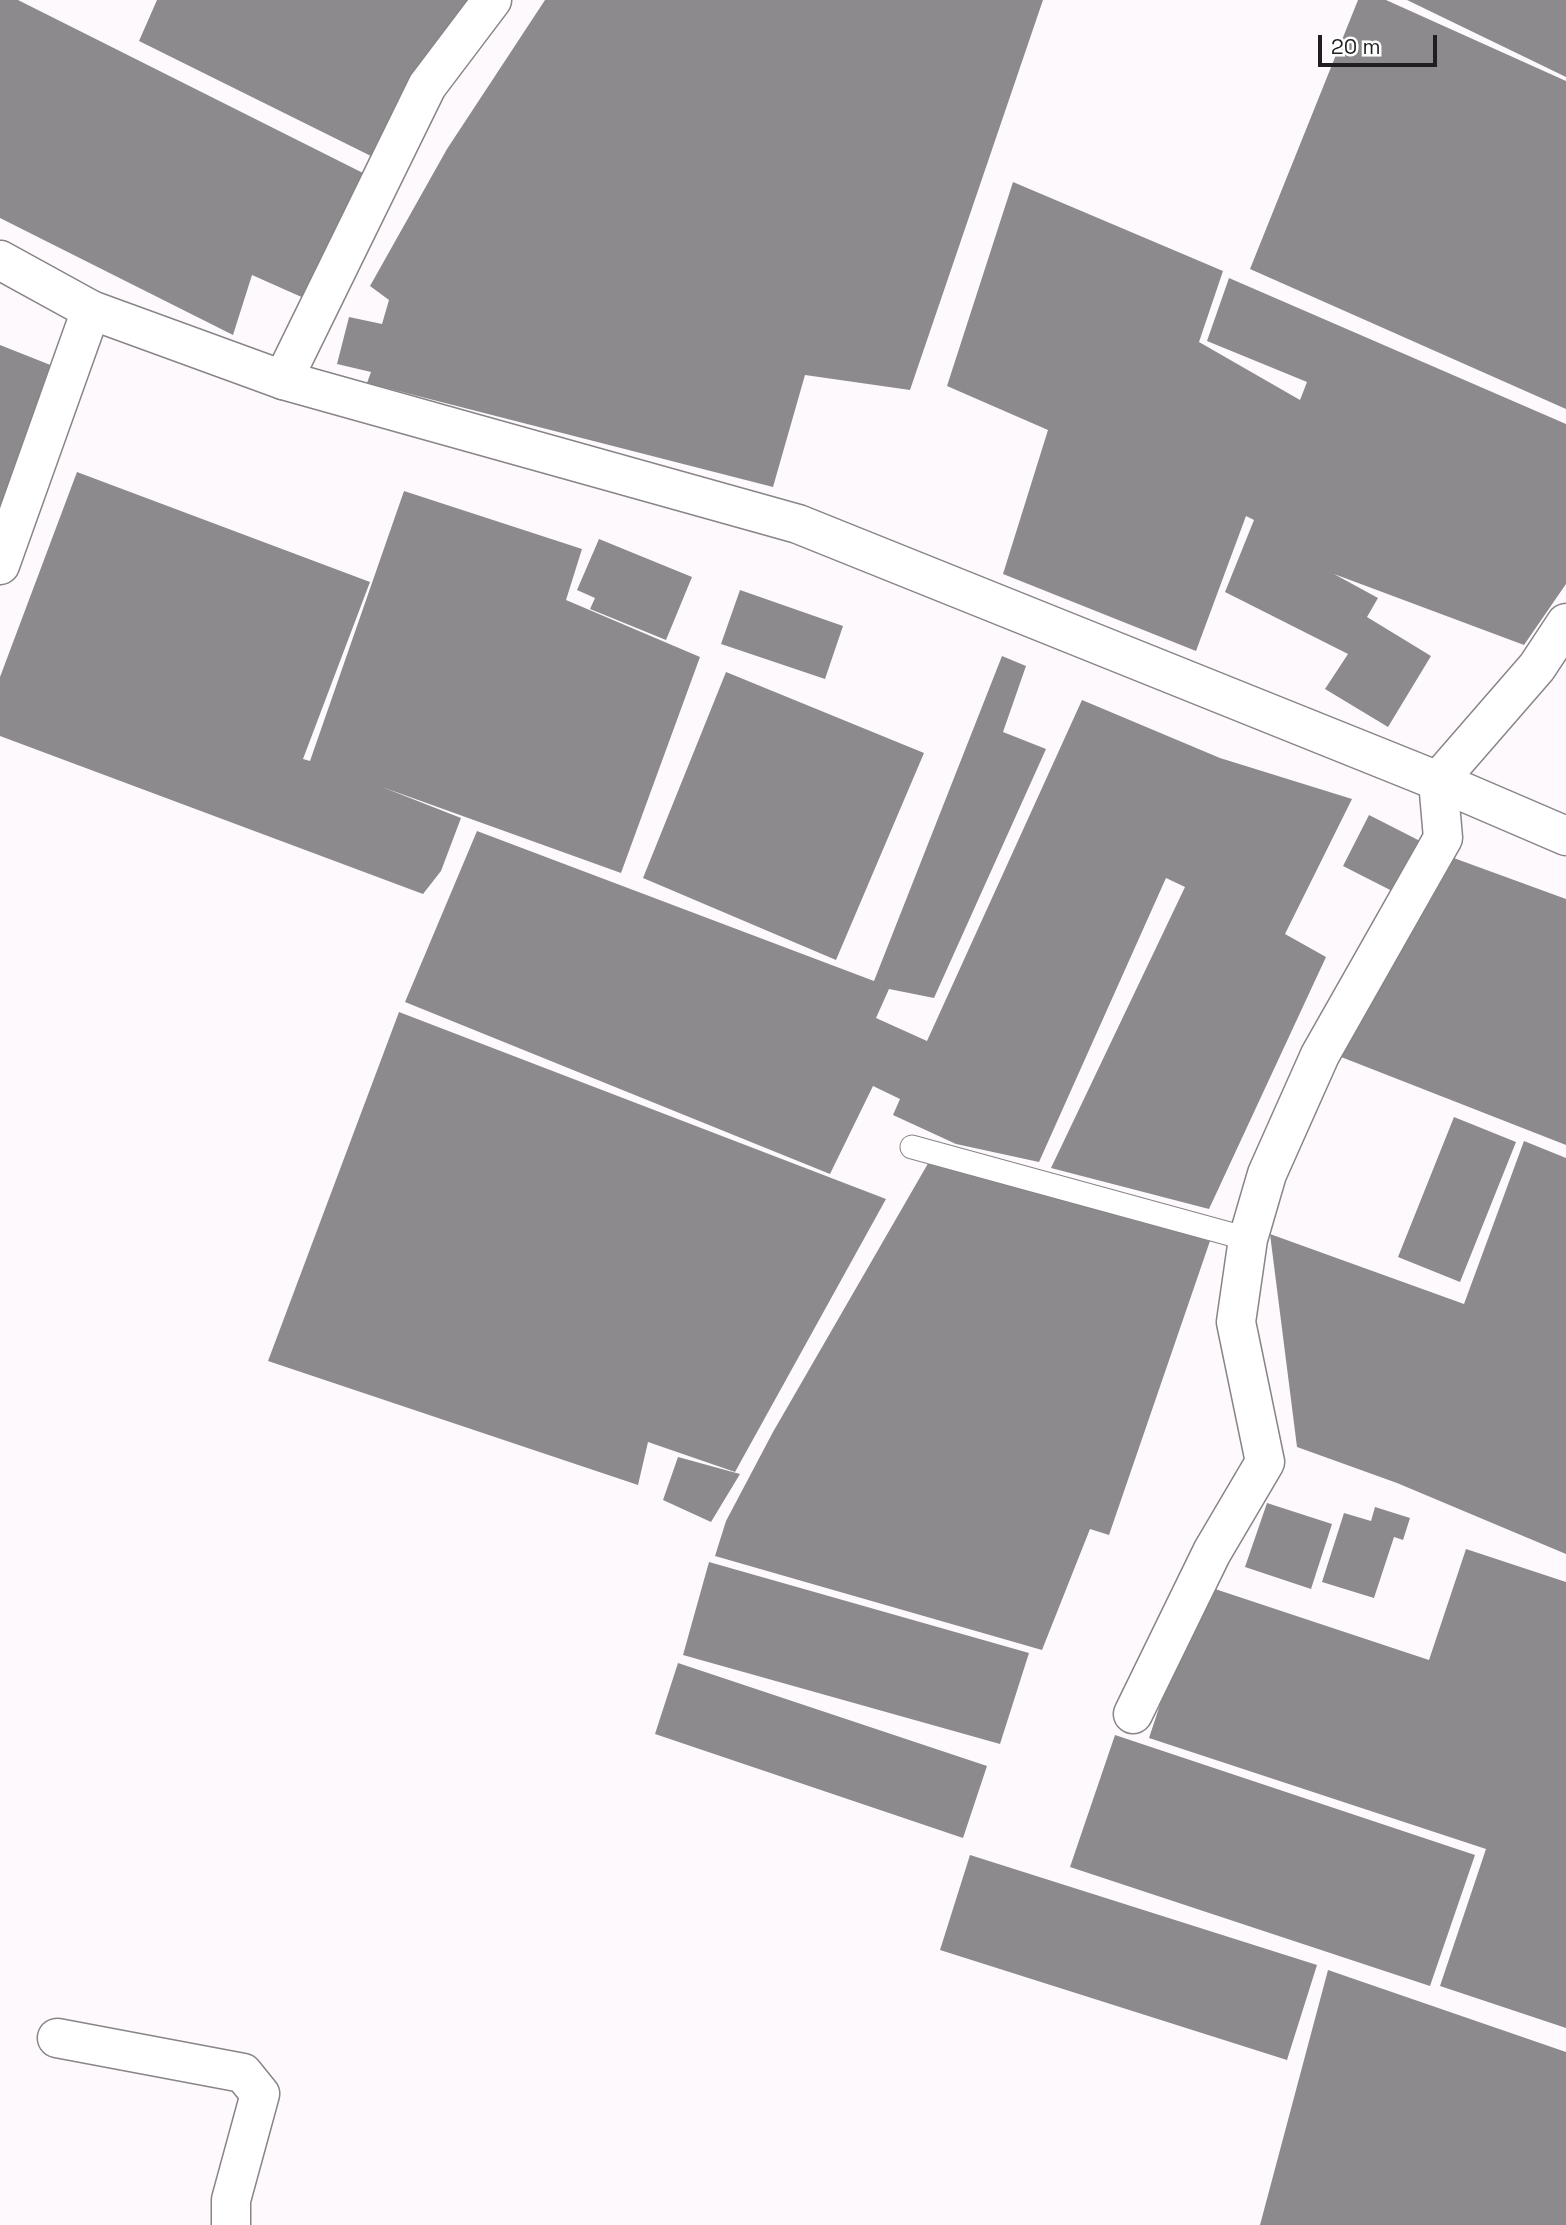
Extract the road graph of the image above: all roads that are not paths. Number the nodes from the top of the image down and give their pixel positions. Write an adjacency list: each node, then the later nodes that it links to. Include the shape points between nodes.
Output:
1 (492, 0): 4 (street, via 427,86)
2 (0, 260): 3 (street)
3 (91, 310): 4 (street); 5 (street)
4 (283, 380): 7 (street, via 798,524)
5 (0, 565)
6 (1566, 623): 7 (street, via 1537,667)
7 (1438, 781): 8 (street); 10 (street, via 1443,838 1320,1055 1267,1174)
8 (1566, 836)
9 (912, 1147): 10 (lane)
10 (1248, 1239): 11 (street, via 1236,1322 1265,1462 1212,1552)
11 (1133, 1714)
12 (57, 2038): 13 (street, via 243,2073 260,2094 230,2200)
13 (231, 2225)

